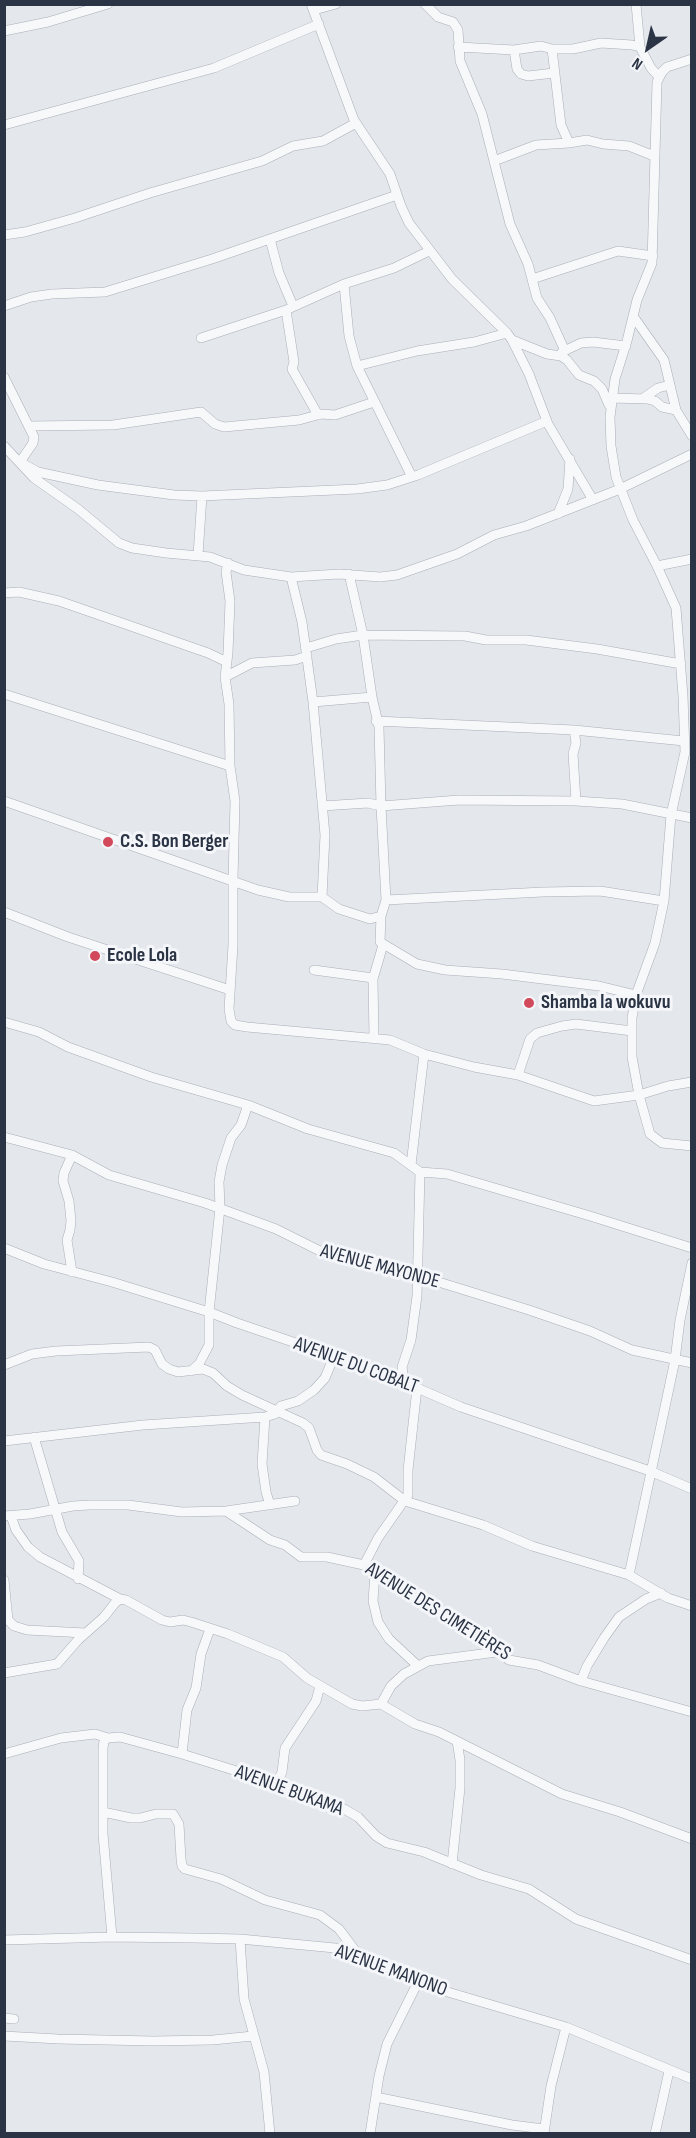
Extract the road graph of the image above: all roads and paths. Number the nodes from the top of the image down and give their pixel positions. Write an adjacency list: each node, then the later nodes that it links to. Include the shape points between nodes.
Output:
1 (108, 4): 7 (street)
2 (336, 4): 5 (street)
3 (425, 4): 8 (street, via 438,17 453,22)
4 (636, 4): 9 (street)
5 (313, 7): 6 (street)
6 (319, 24): 15 (street); 16 (street, via 214,68)
7 (4, 32)
8 (458, 47): 11 (street); 19 (street)
9 (640, 47): 10 (street, via 601,43); 14 (street)
10 (552, 49): 11 (street, via 541,46); 13 (street)
11 (514, 50): 13 (street, via 521,74)
12 (692, 59): 14 (street, via 668,67)
13 (554, 73): 17 (street, via 561,125)
14 (659, 77): 18 (street)
15 (356, 123): 20 (street, via 385,165); 21 (street, via 323,141 293,146 262,161 75,218)
16 (4, 125)
17 (569, 143): 18 (street, via 587,140 629,146); 19 (street, via 536,145)
18 (654, 156): 24 (street)
19 (494, 161): 25 (street, via 510,225)
20 (397, 195): 22 (street); 23 (street, via 409,223)
21 (4, 235)
22 (270, 239): 27 (street, via 105,292 52,294); 28 (street)
23 (429, 250): 26 (street, via 394,268); 30 (street)
24 (653, 256): 25 (street, via 618,251); 29 (street)
25 (532, 279): 33 (street)
26 (344, 284): 28 (street); 34 (street, via 349,336)
27 (4, 306)
28 (289, 308): 31 (street); 41 (street, via 292,369)
29 (633, 316): 32 (street); 36 (street, via 664,360)
30 (509, 336): 33 (street, via 547,354); 34 (street, via 417,351); 42 (street)
31 (201, 338)
32 (626, 346): 33 (street, via 582,343); 39 (street)
33 (561, 352): 39 (street, via 579,375 602,389)
34 (357, 366): 38 (street)
35 (4, 377): 43 (street)
36 (670, 385): 37 (street); 40 (street)
37 (642, 399): 39 (street); 40 (street)
38 (374, 402): 41 (street, via 335,415); 51 (street)
39 (611, 403): 52 (street, via 614,467)
40 (676, 410): 45 (street)
41 (318, 415): 44 (street, via 224,427 201,412 113,425)
42 (547, 421): 49 (street); 51 (street)
43 (29, 426): 44 (street); 46 (street)
44 (46, 426): 46 (street)
45 (692, 436)
46 (34, 440): 50 (street)
47 (6, 452): 50 (street)
48 (692, 454): 52 (street)
49 (570, 459): 54 (street); 55 (street, via 568,489)
50 (20, 462): 53 (street, via 38,472 98,485); 56 (street, via 34,478 119,543)
51 (412, 477): 53 (street, via 357,489)
52 (620, 489): 54 (street); 59 (street)
53 (202, 496): 56 (street)
54 (593, 500): 55 (street)
55 (558, 513): 60 (street, via 397,575 380,578)
56 (198, 555): 58 (street)
57 (692, 559): 59 (street)
58 (228, 563): 61 (street, via 244,570); 65 (street)
59 (657, 566): 66 (street, via 676,608)
60 (349, 574): 61 (street); 63 (street)
61 (291, 577): 64 (street)
62 (4, 593): 65 (street, via 19,592 59,601)
63 (363, 635): 64 (street, via 336,639); 66 (street, via 526,640 597,649); 69 (street)
64 (307, 652): 67 (street, via 295,660 252,663); 70 (street)
65 (226, 662): 67 (street)
66 (685, 669): 73 (street)
67 (225, 676): 75 (street)
68 (4, 694): 75 (street)
69 (372, 697): 70 (street); 71 (street)
70 (313, 702): 78 (street)
71 (376, 721): 72 (street); 79 (street)
72 (574, 730): 73 (street); 77 (street)
73 (684, 741): 74 (street)
74 (688, 753): 80 (street)
75 (231, 766): 82 (street, via 235,801)
76 (4, 801): 82 (street)
77 (576, 801): 79 (street, via 459,800); 80 (street, via 622,804)
78 (322, 806): 79 (street); 83 (street)
79 (381, 806): 84 (street)
80 (671, 815): 81 (street); 85 (street)
81 (692, 818)
82 (232, 880): 83 (street, via 290,897); 91 (street)
83 (322, 897): 87 (street, via 356,915 370,919)
84 (386, 900): 85 (street, via 600,891); 87 (street)
85 (664, 901): 92 (street, via 655,943)
86 (4, 912): 91 (street)
87 (381, 916): 88 (street, via 379,940)
88 (383, 945): 90 (street); 92 (street, via 411,962 430,967 567,981)
89 (314, 970): 90 (street)
90 (373, 978): 95 (street)
91 (230, 990): 95 (street, via 230,1018 236,1025)
92 (636, 995): 94 (street)
93 (4, 1022): 100 (street, via 129,1069)
94 (632, 1031): 97 (street, via 576,1024 537,1034 530,1039); 99 (street)
95 (374, 1038): 96 (street)
96 (424, 1054): 97 (street); 104 (street)
97 (518, 1075): 99 (street, via 594,1101)
98 (692, 1082): 99 (street)
99 (639, 1095): 102 (street, via 653,1138)
100 (248, 1105): 104 (street, via 299,1126 394,1154); 106 (street, via 242,1125 231,1137 226,1151 219,1182)
101 (4, 1137): 103 (street, AVENUE MAYONDE)
102 (692, 1146)
103 (72, 1155): 106 (street, AVENUE MAYONDE, via 109,1176); 110 (street, via 63,1181 70,1210 67,1240)
104 (411, 1165): 105 (street)
105 (420, 1172): 108 (street, via 458,1178); 111 (street)
106 (220, 1209): 111 (street, AVENUE MAYONDE, via 276,1229 322,1252); 112 (street)
107 (4, 1248): 110 (street, AVENUE DU COBALT)
108 (692, 1248)
109 (692, 1263): 114 (street)
110 (72, 1272): 112 (street, AVENUE DU COBALT)
111 (416, 1275): 114 (street, AVENUE MAYONDE, via 549,1316 632,1350); 118 (street, via 411,1340 402,1367)
112 (209, 1312): 113 (street, AVENUE DU COBALT); 117 (street, via 207,1351)
113 (334, 1356): 118 (street, AVENUE DU COBALT); 120 (street, via 325,1378 314,1390)
114 (675, 1360): 115 (street, AVENUE MAYONDE); 124 (street)
115 (692, 1362)
116 (4, 1365): 117 (street, via 32,1354 56,1351 149,1347 169,1370)
117 (190, 1372): 120 (street, via 204,1369 242,1395)
118 (404, 1381): 119 (street, AVENUE DU COBALT)
119 (417, 1388): 124 (street, AVENUE DU COBALT); 127 (street)
120 (278, 1410): 121 (street); 127 (street, via 309,1428 321,1455 374,1477)
121 (265, 1417): 122 (street); 128 (street, via 262,1464)
122 (34, 1437): 123 (street); 129 (street)
123 (4, 1441)
124 (651, 1471): 125 (street, AVENUE DU COBALT); 134 (street)
125 (692, 1489)
126 (295, 1501): 128 (street)
127 (405, 1501): 132 (street); 134 (street)
128 (270, 1505): 130 (street)
129 (55, 1509): 130 (street, via 128,1505 166,1511); 131 (street); 135 (street, via 62,1532 79,1561)
130 (226, 1511): 132 (street, AVENUE DES CIMETIÈRES, via 302,1557 327,1557)
131 (8, 1516): 135 (street, via 28,1548)
132 (364, 1565): 133 (street, AVENUE DES CIMETIÈRES)
133 (375, 1573): 142 (street, AVENUE DES CIMETIÈRES, via 471,1631); 143 (street, via 373,1601 378,1622 389,1640)
134 (629, 1575): 137 (street)
135 (78, 1579): 138 (street)
136 (4, 1580): 141 (street, via 8,1620 14,1626)
137 (661, 1593): 139 (street); 145 (street, via 620,1617 603,1638)
138 (120, 1599): 140 (street, via 170,1623 183,1620); 141 (street)
139 (692, 1606)
140 (210, 1629): 146 (street, via 283,1657); 152 (street, via 187,1710)
141 (85, 1634): 144 (street, via 57,1664)
142 (497, 1652): 143 (street, via 428,1660); 145 (street, AVENUE DES CIMETIÈRES, via 509,1660 538,1665)
143 (418, 1666): 147 (street, via 391,1686)
144 (4, 1673)
145 (581, 1681): 148 (street, AVENUE DES CIMETIÈRES)
146 (320, 1686): 147 (street, via 352,1704); 153 (street, via 316,1701 285,1748)
147 (381, 1704): 150 (street, via 415,1724)
148 (692, 1712)
149 (108, 1738): 151 (street, AVENUE BUKAMA, via 95,1734 61,1738); 152 (street, AVENUE BUKAMA, via 120,1737); 154 (street, via 103,1748)
150 (457, 1741): 155 (street, via 562,1794); 156 (street, via 460,1788)
151 (4, 1754)
152 (182, 1754): 153 (street, AVENUE BUKAMA)
153 (276, 1785): 156 (street, AVENUE BUKAMA, via 344,1809 387,1844 424,1852)
154 (103, 1812): 157 (street); 160 (street, via 131,1818 173,1814 179,1824 185,1869 221,1879 264,1900 321,1915 339,1929)
155 (692, 1839)
156 (452, 1864): 161 (street, AVENUE BUKAMA, via 529,1889 576,1919)
157 (112, 1937): 158 (street, AVENUE MANONO); 159 (street, AVENUE MANONO)
158 (240, 1939): 160 (street, AVENUE MANONO); 165 (street, via 243,1988)
159 (4, 1940)
160 (358, 1954): 162 (street, AVENUE MANONO)
161 (692, 1960)
162 (419, 1980): 163 (street, AVENUE MANONO); 168 (street, via 387,2044)
163 (566, 2027): 166 (street, AVENUE MANONO); 169 (street)
164 (4, 2036): 165 (street, via 153,2041)
165 (253, 2036): 170 (street, via 267,2090)
166 (669, 2071): 167 (street, AVENUE MANONO); 172 (street)
167 (692, 2079)
168 (376, 2097): 169 (street); 171 (street)
169 (544, 2131)
170 (270, 2133)
171 (370, 2133)
172 (655, 2133)

